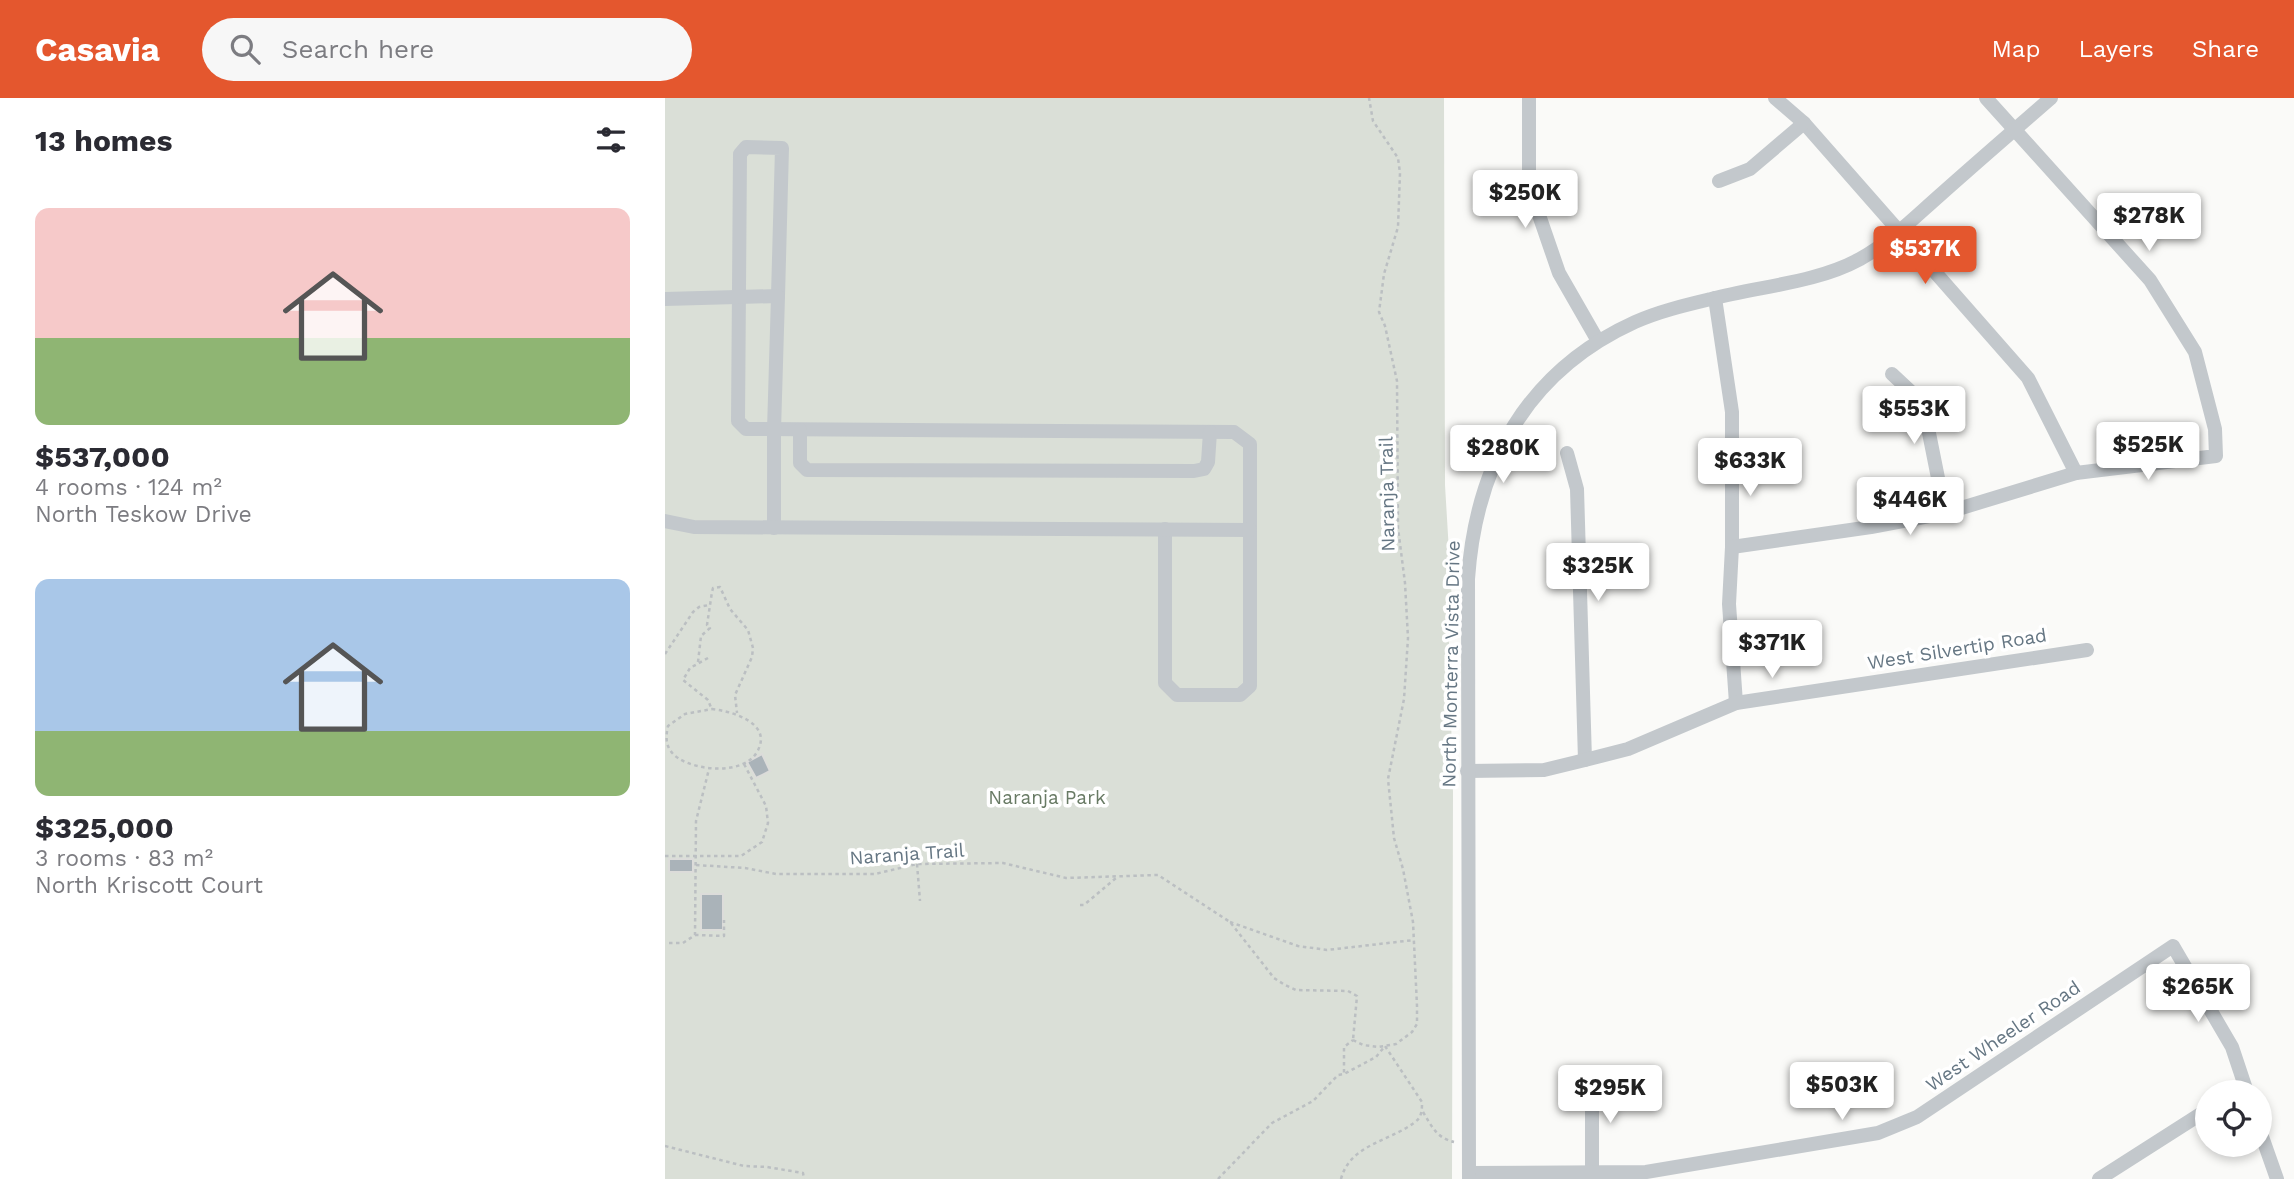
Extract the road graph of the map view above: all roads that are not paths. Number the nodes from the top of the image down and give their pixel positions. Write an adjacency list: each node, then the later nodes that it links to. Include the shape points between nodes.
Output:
1 (1529, 98): 13 (street, via 1529,187 1559,273)
2 (1775, 98): 5 (street)
3 (1986, 98): 6 (street)
4 (2050, 98): 6 (street, North Monterra Vista Drive)
5 (1804, 123): 7 (street, via 1750,169); 8 (street)
6 (2014, 130): 8 (street, North Monterra Vista Drive); 19 (street, via 2150,280 2195,352 2214,429 2216,456)
7 (1719, 181)
8 (1900, 230): 11 (street, North Monterra Vista Drive, via 1835,270); 19 (street, via 2028,378)
9 (778, 296): 10 (street); 10 (street, via 782,148 746,147 740,154); 15 (street)
10 (738, 297): 12 (street); 15 (street, via 738,421 745,429)
11 (1715, 298): 13 (street, North Monterra Vista Drive, via 1667,310); 25 (street, via 1732,412)
12 (665, 299)
13 (1598, 341): 29 (street, North Monterra Vista Drive, via 1521,414 1489,471 1477,508 1468,579)
14 (1892, 374): 20 (street, via 1923,403)
15 (774, 430): 16 (street); 22 (street)
16 (800, 430): 17 (street); 17 (street, via 800,463 807,470 1194,471 1208,462)
17 (1210, 432): 24 (street, via 1234,432 1250,444)
18 (1567, 453): 28 (street, via 1577,489)
19 (2076, 472): 20 (street)
20 (1945, 513): 25 (street)
21 (665, 521): 22 (street, via 694,527)
22 (774, 528): 23 (street)
23 (1165, 529): 24 (street); 24 (street, via 1165,683 1177,695 1240,695 1250,686)
24 (1250, 530)
25 (1733, 547): 27 (street, via 1729,604)
26 (2087, 649): 27 (street, West Silvertip Road)
27 (1736, 703): 28 (street, West Silvertip Road, via 1628,749)
28 (1585, 760): 29 (street, West Silvertip Road, via 1544,770)
29 (1467, 771): 35 (street, North Monterra Vista Drive)
30 (1593, 1075): 34 (street)
31 (2240, 1080): 34 (street, West Wheeler Road, via 2232,1047 2173,946 1917,1117 1878,1133 1646,1172)
32 (2195, 1118): 36 (street)
33 (2269, 1157): 37 (street)
34 (1593, 1174): 35 (street, West Wheeler Road)
35 (1469, 1176)
36 (2099, 1179)
37 (2277, 1179)

